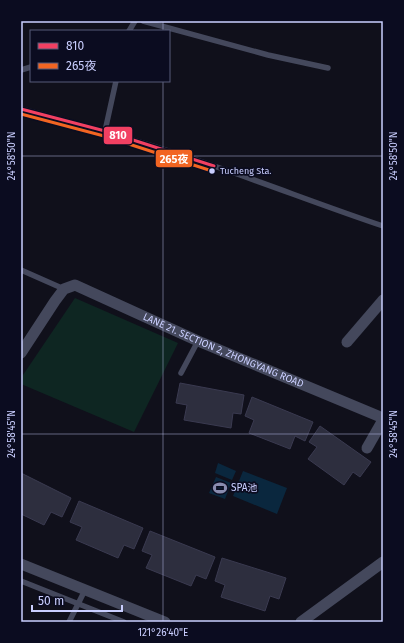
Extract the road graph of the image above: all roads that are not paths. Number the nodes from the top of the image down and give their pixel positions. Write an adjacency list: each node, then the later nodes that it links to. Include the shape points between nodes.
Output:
1 (135, 21): 3 (lane)
2 (143, 21): 4 (lane, via 268,55)
3 (130, 30)
4 (328, 68)
5 (116, 82): 7 (lane)
6 (21, 109): 7 (lane)
7 (105, 131): 8 (lane, via 214,166)
8 (383, 226)
9 (21, 270): 10 (lane)
10 (64, 289): 12 (street, LANE 21. SECTION 2, ZHONGYANG ROAD, via 75,285); 14 (street)
11 (383, 300): 13 (street)
12 (198, 341): 15 (lane); 16 (street, LANE 21. SECTION 2, ZHONGYANG ROAD)
13 (348, 342)
14 (21, 353)
15 (181, 373)
16 (383, 419): 17 (street)
17 (367, 448)
18 (383, 562): 26 (street)
19 (21, 564): 21 (street)
20 (21, 581): 22 (lane)
21 (85, 590): 22 (lane); 23 (street)
22 (78, 604): 24 (lane); 25 (lane)
23 (159, 621)
24 (69, 622)
25 (124, 622)
26 (301, 622)

